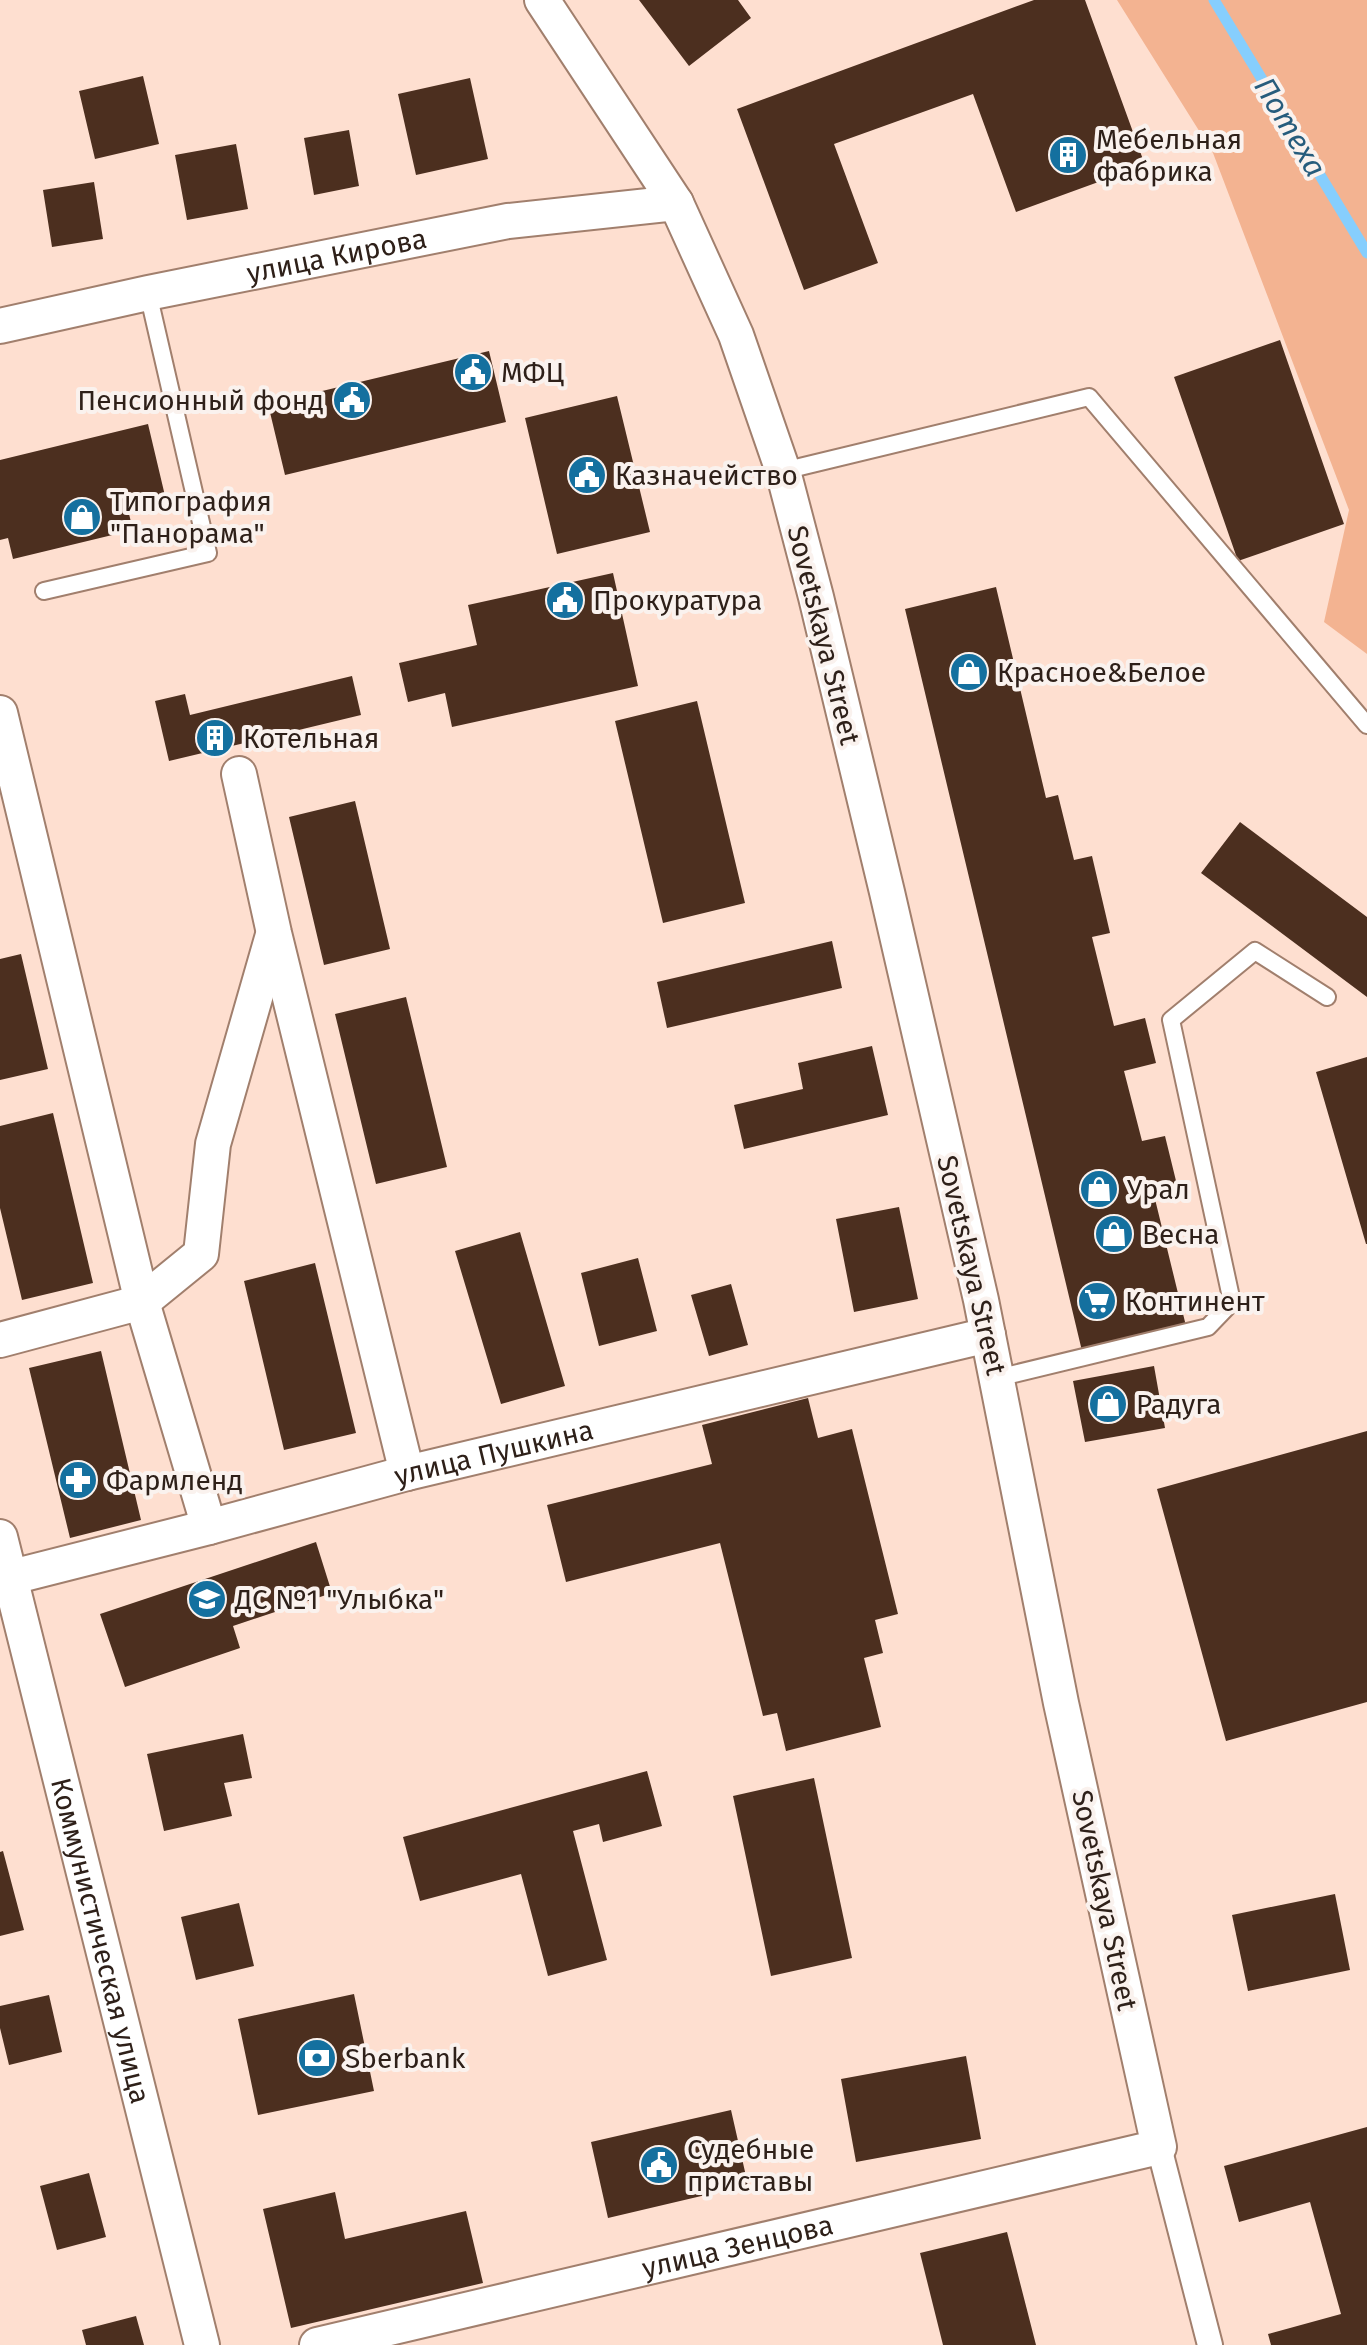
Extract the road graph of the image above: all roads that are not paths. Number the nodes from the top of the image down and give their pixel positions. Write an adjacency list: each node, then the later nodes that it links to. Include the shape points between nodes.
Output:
1 (542, 0): 2 (street, Sovetskaya Street)
2 (676, 203): 3 (street, улица Кирова, via 508,221); 5 (street, Sovetskaya Street, via 736,335)
3 (148, 293): 4 (street, улица Кирова); 6 (lane, via 208,553)
4 (0, 326)
5 (783, 471): 8 (lane, via 1089,397); 13 (street, Sovetskaya Street, via 884,877)
6 (44, 591)
7 (0, 713): 12 (street)
8 (1367, 725)
9 (239, 774): 10 (street)
10 (274, 933): 12 (street, via 213,1144 201,1254); 16 (street)
11 (1327, 997): 15 (lane, via 1255,951 1171,1020 1232,1302 1208,1327)
12 (142, 1302): 14 (street); 17 (street)
13 (988, 1335): 15 (street, Sovetskaya Street); 16 (street, улица Пушкина)
14 (0, 1340)
15 (997, 1378): 20 (street, Sovetskaya Street, via 1061,1703)
16 (407, 1473): 17 (street, улица Пушкина)
17 (209, 1527): 19 (street, улица Пушкина)
18 (0, 1537): 19 (street, Коммунистическая улица)
19 (5, 1579): 21 (street, Коммунистическая улица)
20 (1159, 2147): 22 (street, улица Зенцова); 23 (street, Sovetskaya Street)
21 (202, 2345)
22 (317, 2345)
23 (1210, 2345)

